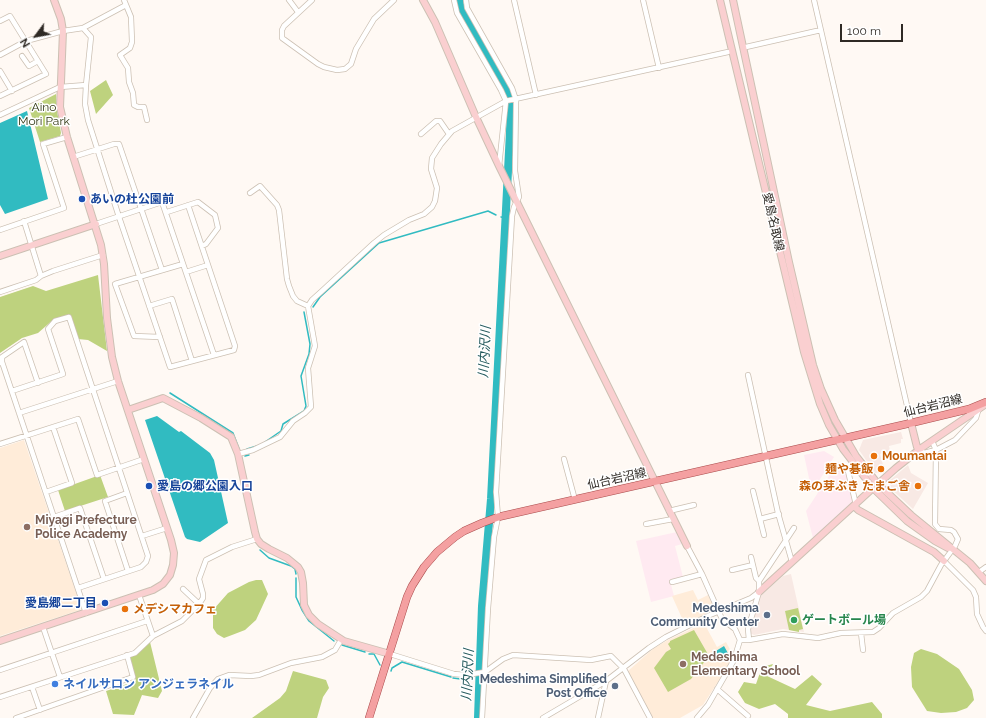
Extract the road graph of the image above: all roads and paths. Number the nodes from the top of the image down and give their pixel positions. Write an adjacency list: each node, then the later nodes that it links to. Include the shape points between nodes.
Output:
1 (54, 0): 18 (street)
2 (289, 0): 14 (street)
3 (312, 0): 14 (street)
4 (394, 0): 14 (street, via 374,19 356,49 351,64 341,70 318,64 282,38 284,26)
5 (423, 0): 35 (street)
6 (454, 0): 33 (street, via 457,13)
7 (466, 0): 32 (street, via 467,8 512,88)
8 (514, 0): 30 (street)
9 (643, 0): 25 (street)
10 (720, 0): 80 (street, 愛島名取線, via 804,352 820,404)
11 (733, 0): 80 (street, 愛島名取線, via 813,365)
12 (814, 0): 17 (street)
13 (125, 3): 16 (street); 36 (street, via 131,16 132,42 130,48 120,55 128,68 134,105 144,107)
14 (298, 12)
15 (0, 21): 19 (street, via 10,16)
16 (83, 28): 18 (street); 27 (street, via 91,37)
17 (821, 30): 20 (street); 77 (street)
18 (64, 31): 19 (street); 28 (street)
19 (26, 41): 22 (street); 24 (street)
20 (746, 47)
21 (728, 52): 25 (street)
22 (0, 55)
23 (22, 56): 24 (street, via 29,66)
24 (38, 61): 29 (street, via 46,74)
25 (659, 68): 30 (street)
26 (0, 71): 29 (street)
27 (86, 86): 28 (street); 40 (street, via 85,104)
28 (60, 87): 34 (street); 39 (street, via 60,107)
29 (12, 91): 31 (street)
30 (536, 95): 32 (street)
31 (0, 96)
32 (515, 100): 33 (street); 44 (street, via 515,162 519,197)
33 (507, 101): 35 (street); 42 (street)
34 (0, 115)
35 (476, 117): 38 (street); 42 (street)
36 (147, 120)
37 (421, 134): 38 (street, via 440,120)
38 (449, 134): 64 (street, via 432,158 431,170 437,188 432,208 390,231 374,243)
39 (67, 136): 41 (street); 49 (street, via 43,144 64,208)
40 (97, 150): 41 (street); 46 (street, via 120,144); 48 (street)
41 (73, 157): 50 (street)
42 (501, 168): 44 (street)
43 (250, 193): 64 (street, via 260,186 280,210 288,286 297,301)
44 (515, 198): 91 (street); 102 (street)
45 (188, 205): 47 (street); 53 (street); 53 (street, via 198,202 215,215 218,228)
46 (141, 209): 47 (street, via 162,202); 48 (street); 58 (street)
47 (167, 212): 56 (street)
48 (119, 217): 50 (street); 61 (street)
49 (24, 221): 51 (street); 52 (street)
50 (96, 224): 52 (street); 54 (street)
51 (0, 230)
52 (32, 246): 55 (street); 60 (street)
53 (202, 246): 57 (street)
54 (103, 255): 60 (street); 70 (street, via 107,318)
55 (0, 256)
56 (183, 264): 58 (street); 59 (street)
57 (208, 265): 59 (street); 66 (street, via 235,346 234,350)
58 (162, 270): 61 (street)
59 (186, 272): 66 (street)
60 (41, 276): 62 (street)
61 (140, 277): 63 (street); 65 (street, via 115,284 134,336)
62 (0, 292)
63 (149, 306): 65 (street); 67 (street, via 172,299)
64 (308, 306): 85 (street, via 315,346 308,368 311,407 293,421 280,437)
65 (160, 337): 67 (street, via 170,367)
66 (214, 355): 67 (street)
67 (192, 361)
68 (1, 363): 71 (street, via 2,357 24,342); 73 (street)
69 (748, 375): 86 (street)
70 (118, 381): 72 (street); 75 (street)
71 (38, 383): 72 (street, via 63,374 48,329 55,321 69,317); 73 (street)
72 (93, 388): 76 (street); 89 (street)
73 (12, 391): 76 (street)
74 (983, 405): 77 (main road, 仙台岩沼線); 81 (street); 84 (street, via 976,418 955,440)
75 (128, 410): 85 (street, via 163,398 231,437); 87 (street)
76 (19, 413): 79 (street)
77 (911, 423): 80 (main road, 仙台岩沼線); 83 (street)
78 (53, 427): 79 (street); 89 (street, via 78,419 97,475); 94 (street, via 72,482)
79 (27, 436): 82 (street); 94 (street)
80 (841, 439): 86 (main road, 仙台岩沼線); 92 (street, via 855,466)
81 (932, 441): 83 (street); 84 (street)
82 (0, 444)
83 (920, 450): 84 (street, via 924,453); 92 (street)
84 (936, 450): 113 (street, via 935,524 939,529 951,530 957,535 958,539)
85 (238, 454): 110 (street)
86 (766, 456): 91 (main road, 仙台岩沼線); 100 (street)
87 (144, 459): 89 (street); 106 (street)
88 (564, 459): 96 (street)
89 (119, 467): 95 (street)
90 (848, 471): 98 (street)
91 (655, 481): 96 (main road, 仙台岩沼線); 99 (street)
92 (876, 486): 98 (street); 113 (street, via 893,508 914,526)
93 (753, 491): 104 (street)
94 (46, 492): 101 (street)
95 (127, 493): 109 (street); 120 (street, via 105,501)
96 (575, 500): 102 (main road, 仙台岩沼線)
97 (694, 505): 99 (street)
98 (855, 505): 115 (street, via 858,510 934,552); 116 (street)
99 (670, 511): 103 (street)
100 (779, 514): 104 (street); 111 (street)
101 (54, 517): 123 (street, via 80,508); 127 (street)
102 (496, 518): 145 (main road, 仙台岩沼線, via 464,531 445,544 421,571 407,598); 149 (street)
103 (673, 519): 105 (street); 112 (street)
104 (760, 519): 108 (street)
105 (646, 524)
106 (166, 528): 109 (street); 130 (street, via 174,553 170,575 163,584)
107 (794, 528): 111 (street)
108 (764, 535)
109 (142, 536): 120 (street, via 148,559 141,567)
110 (258, 539): 131 (street, via 232,547 206,560 199,579 203,594); 139 (street, via 261,544 294,562 302,577 307,612)
111 (786, 541): 116 (street); 124 (street)
112 (687, 546): 122 (street)
113 (953, 549): 115 (street); 121 (street)
114 (751, 557): 117 (street)
115 (944, 561): 136 (street, via 973,590 977,614); 137 (street, via 921,597 893,613 875,632)
116 (792, 562): 129 (street)
117 (753, 565): 119 (street); 124 (street)
118 (986, 567): 121 (street)
119 (732, 570)
120 (128, 571): 123 (street)
121 (979, 572): 125 (street)
122 (702, 574): 126 (street); 132 (street)
123 (104, 579): 127 (street)
124 (759, 581): 129 (street)
125 (986, 581)
126 (672, 582)
127 (78, 588): 133 (street)
128 (183, 589): 131 (street)
129 (759, 592): 132 (street); 141 (street, via 748,629)
130 (139, 596): 133 (street); 134 (street)
131 (199, 604): 138 (street, via 182,621)
132 (719, 612): 140 (street, via 722,619 735,629); 147 (street, via 666,637)
133 (86, 613): 135 (street)
134 (147, 621): 138 (street); 144 (street)
135 (43, 627): 142 (street); 144 (street)
136 (986, 631)
137 (861, 633): 141 (street, via 841,633 818,638 783,634); 143 (street)
138 (153, 636): 146 (street, via 135,653)
139 (341, 640): 145 (street); 158 (street, via 335,650 322,657 291,663 251,676 229,675 218,679)
140 (740, 640): 141 (street); 153 (street, via 734,660)
141 (749, 640)
142 (0, 641)
143 (863, 650)
144 (51, 653): 148 (street); 150 (street)
145 (390, 654): 149 (street, via 454,674); 159 (main road, 仙台岩沼線)
146 (127, 655): 150 (street); 155 (street, via 133,677)
147 (624, 669): 149 (street, via 611,656 591,660 514,655); 151 (street); 163 (street)
148 (0, 670)
149 (484, 672): 160 (street)
150 (60, 677): 152 (street)
151 (606, 681): 161 (street); 162 (street)
152 (32, 686): 154 (street); 155 (street)
153 (717, 689): 156 (street); 164 (street)
154 (0, 697)
155 (40, 710): 157 (street)
156 (748, 716)
157 (16, 718)
158 (193, 718)
159 (369, 718)
160 (482, 718)
161 (543, 718)
162 (598, 718)
163 (650, 718)
164 (697, 718)

